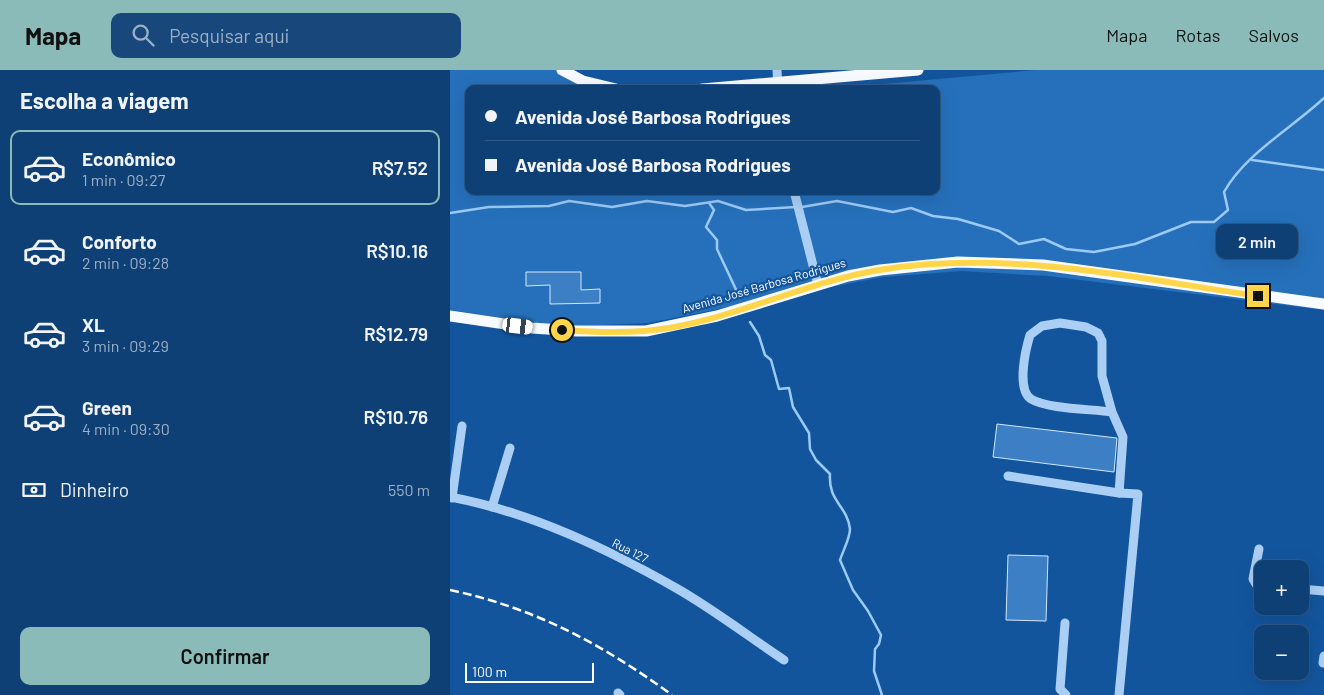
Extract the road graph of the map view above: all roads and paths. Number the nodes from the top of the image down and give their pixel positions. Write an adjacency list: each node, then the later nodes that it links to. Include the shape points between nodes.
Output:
1 (562, 70): 4 (main road)
2 (777, 70): 5 (street)
3 (918, 70): 6 (main road)
4 (600, 85)
5 (778, 85)
6 (787, 85)
7 (795, 195): 8 (street)
8 (818, 285): 9 (main road, Avenida José Barbosa Rodrigues, via 880,270 958,262 1000,262 1044,265); 10 (main road, Avenida José Barbosa Rodrigues, via 717,316 646,331 577,332)
9 (1324, 304)
10 (450, 316)
11 (1112, 412): 11 (street, via 1104,382 1102,341 1098,333 1086,327 1060,323 1042,326 1030,335 1023,381 1031,398 1061,407); 15 (street, via 1124,437)
12 (462, 426): 16 (street)
13 (510, 448): 17 (street)
14 (1008, 476): 15 (street)
15 (1119, 493): 25 (street, via 1138,494)
16 (451, 497): 17 (street, Rua 127)
17 (492, 506): 23 (street, Rua 127, via 577,538 677,588)
18 (1259, 549): 19 (street)
19 (1257, 560)
20 (1309, 590): 21 (street)
21 (1324, 591)
22 (1065, 623): 24 (street, via 1060,689)
23 (784, 660)
24 (1066, 695)
25 (1119, 695)

